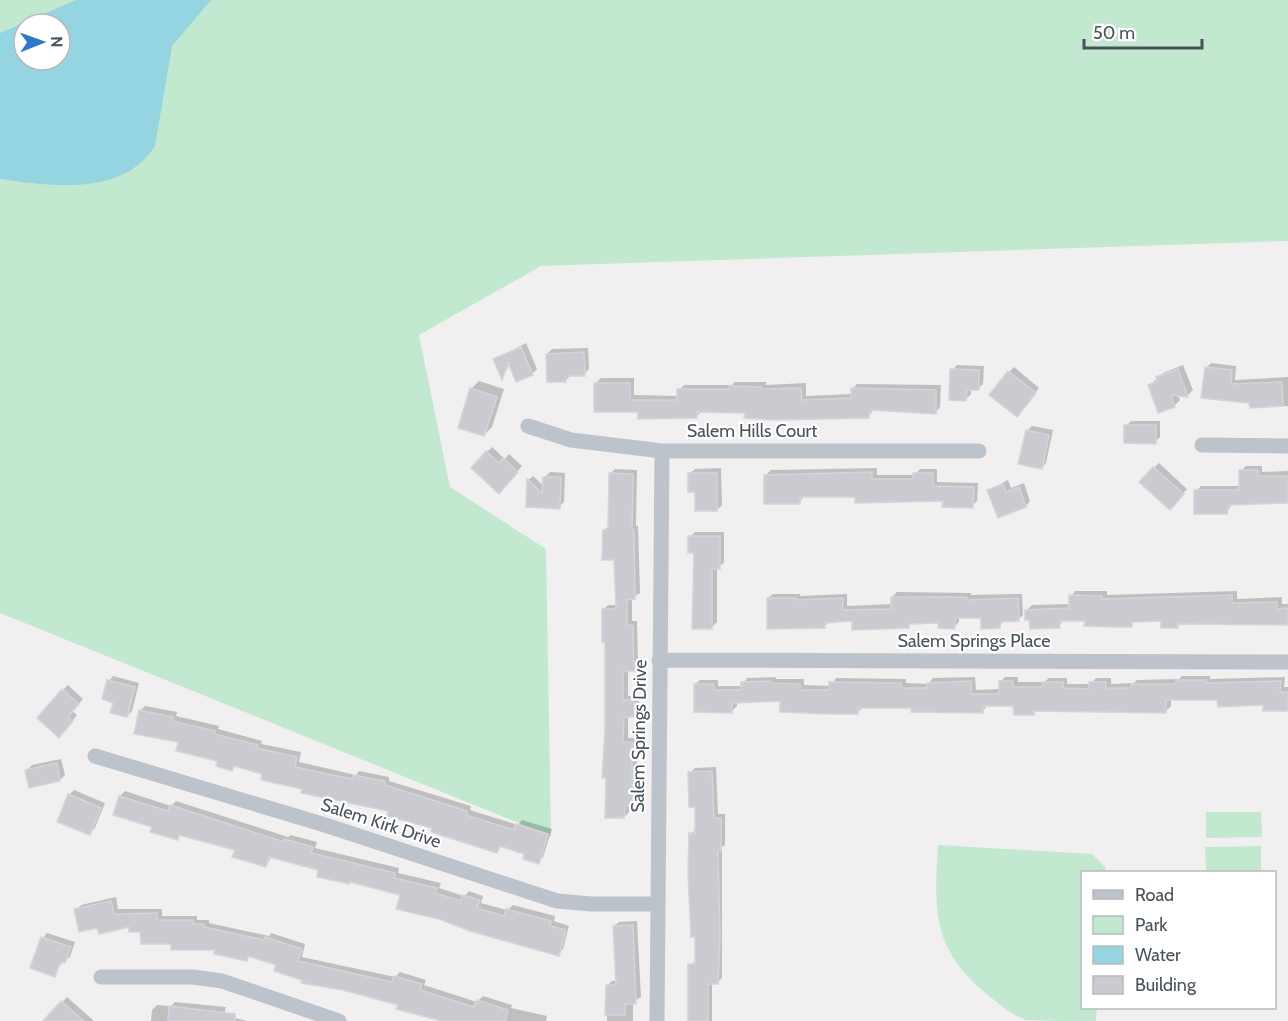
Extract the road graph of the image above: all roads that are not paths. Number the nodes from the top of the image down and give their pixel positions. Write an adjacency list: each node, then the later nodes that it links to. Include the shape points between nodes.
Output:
1 (528, 426): 4 (street, Salem Hills Court, via 571,440)
2 (1202, 445): 3 (street)
3 (1288, 446)
4 (662, 451): 5 (street, Salem Hills Court); 6 (street, Salem Springs Drive)
5 (979, 451)
6 (659, 660): 7 (street, Salem Springs Place); 9 (street, Salem Springs Drive)
7 (1288, 662)
8 (95, 756): 9 (street, Salem Kirk Drive, via 322,824 557,901)
9 (657, 903): 12 (street, Salem Springs Drive)
10 (101, 977): 11 (street, via 193,977 222,981)
11 (339, 1021)
12 (657, 1021)

